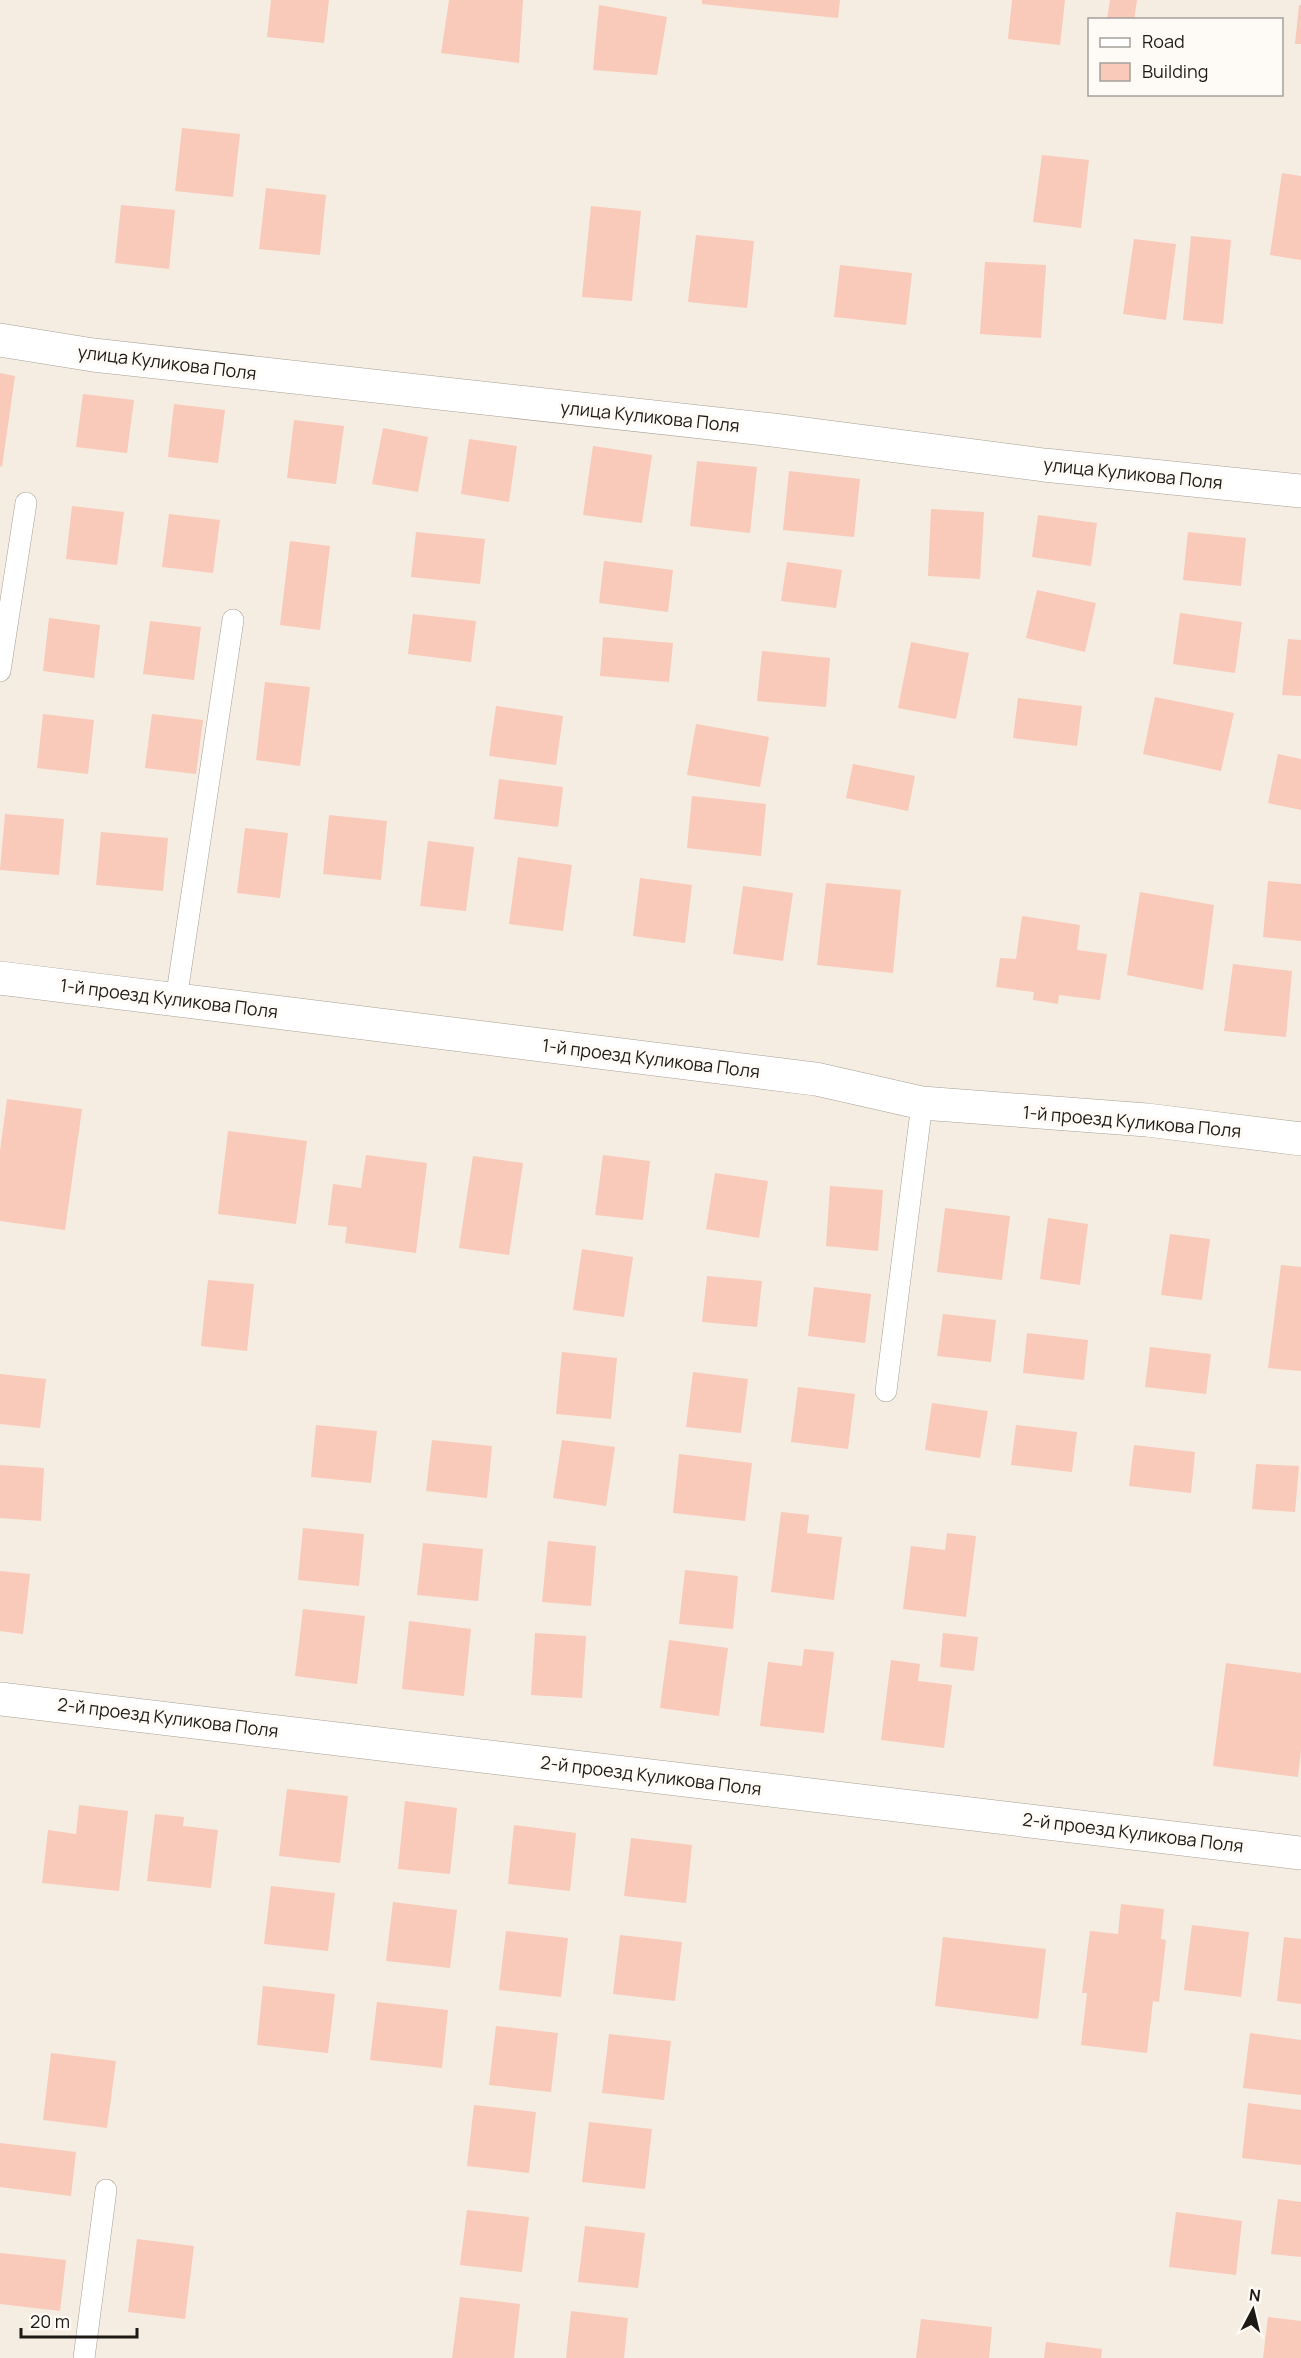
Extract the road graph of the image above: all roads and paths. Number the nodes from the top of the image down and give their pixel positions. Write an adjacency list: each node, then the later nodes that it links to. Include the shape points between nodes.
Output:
1 (0, 340): 2 (street, улица Куликова Поля, via 93,355)
2 (1301, 491)
3 (26, 503): 5 (lane)
4 (233, 620): 7 (lane)
5 (0, 671)
6 (0, 978): 7 (street, 1-й проезд Куликова Поля)
7 (176, 1000): 8 (street, 1-й проезд Куликова Поля, via 816,1079)
8 (922, 1104): 9 (street, 1-й проезд Куликова Поля, via 1147,1120); 10 (lane)
9 (1301, 1139)
10 (886, 1391)
11 (0, 1699): 12 (street, 2-й проезд Куликова Поля)
12 (1301, 1854)
13 (106, 2190): 14 (lane)
14 (84, 2358)

